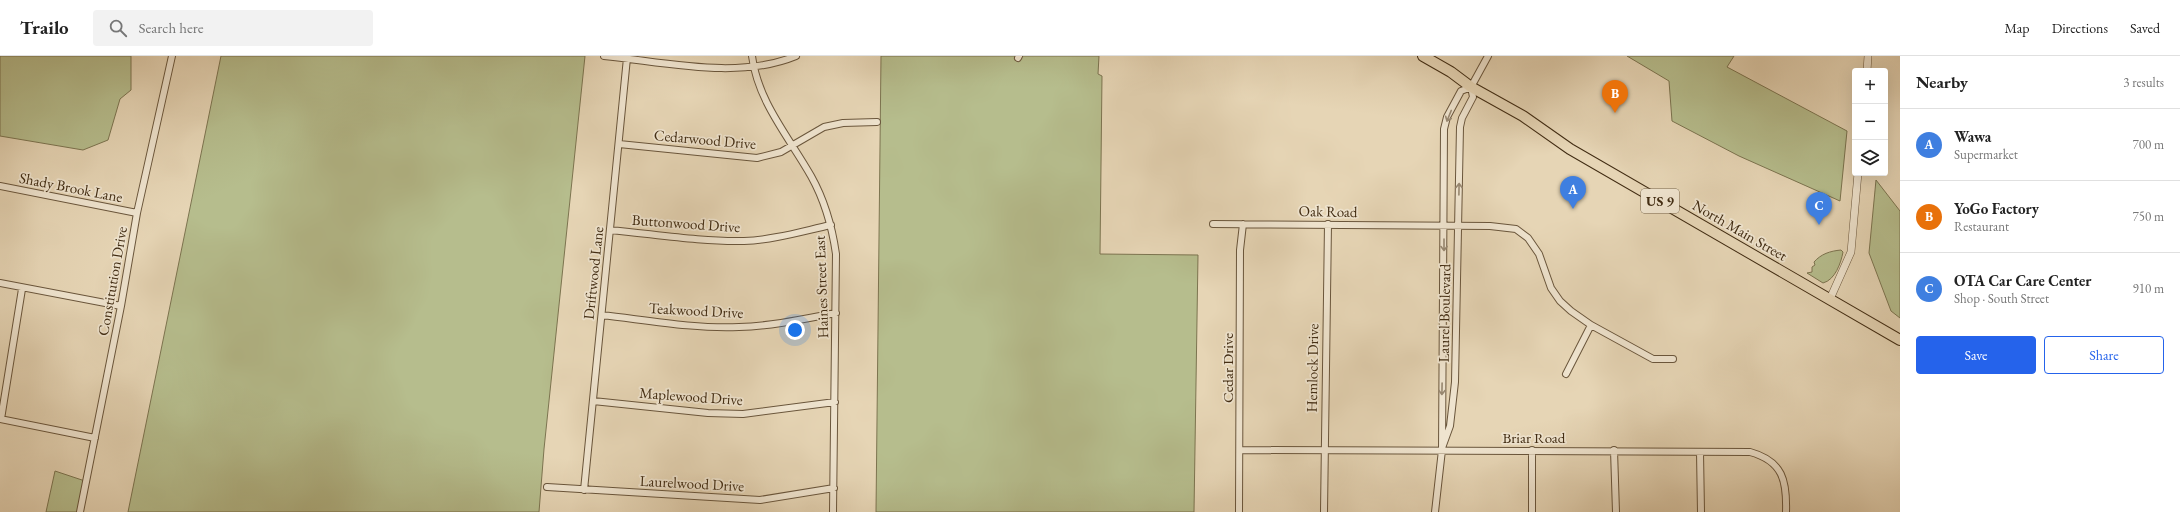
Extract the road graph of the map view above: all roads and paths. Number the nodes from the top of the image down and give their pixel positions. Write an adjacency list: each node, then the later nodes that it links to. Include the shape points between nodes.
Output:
1 (172, 56): 19 (street, Constitution Drive)
2 (604, 56): 8 (street)
3 (752, 56): 9 (street, Haines Street East)
4 (796, 56): 9 (street, via 780,63)
5 (1423, 56): 11 (highway, North Main Street / US 9)
6 (1488, 56): 11 (street, Laurel Boulevard)
7 (1868, 56): 10 (street)
8 (627, 58): 9 (street, via 730,70); 13 (street, Driftwood Lane)
9 (754, 67): 14 (street, Haines Street East, via 768,105)
10 (1867, 68)
11 (1471, 87): 15 (street, Laurel Boulevard, one-way to 15, via 1462,91 1447,117); 16 (street, Laurel Boulevard, via 1473,96 1460,127); 29 (highway, North Main Street / US 9, via 1523,116 1570,149)
12 (877, 122): 14 (street, Cedarwood Drive, via 843,123 824,127)
13 (618, 144): 14 (street, Cedarwood Drive, via 756,158 781,152); 26 (street, Driftwood Lane)
14 (792, 144): 23 (street, Haines Street East, via 812,176)
15 (1444, 174): 16 (street); 24 (street, Laurel Boulevard)
16 (1459, 175): 25 (street, Laurel Boulevard, one-way to 16)
17 (1858, 176): 29 (street, via 1850,252)
18 (0, 186): 19 (street, Shady Brook Lane)
19 (137, 213): 30 (street, Constitution Drive)
20 (1213, 224): 21 (street, Oak Road)
21 (1243, 224): 22 (street, Oak Road); 41 (street, Cedar Drive, via 1240,250)
22 (1328, 224): 24 (street, Oak Road); 42 (street, Hemlock Drive)
23 (832, 225): 26 (street, Buttonwood Drive, via 745,241 715,241); 31 (street, Haines Street East, via 836,254)
24 (1444, 226): 25 (street, Oak Road); 43 (street, Laurel Boulevard, one-way to 43)
25 (1458, 226): 33 (street, Oak Road, via 1502,227 1516,229 1522,233 1533,243 1560,301); 43 (street, Laurel Boulevard, via 1455,396 1450,426)
26 (610, 230): 32 (street, Driftwood Lane)
27 (0, 283): 28 (street)
28 (22, 289): 30 (street); 39 (street)
29 (1830, 299): 34 (highway, North Main Street / US 9)
30 (121, 306): 40 (street, Constitution Drive)
31 (836, 313): 32 (street, Teakwood Drive, via 789,322 738,327 688,325); 38 (street, Haines Street East)
32 (602, 315): 37 (street, Driftwood Lane)
33 (1592, 325): 35 (street, Oak Road, via 1653,358); 36 (street)
34 (1900, 340)
35 (1673, 359)
36 (1566, 374)
37 (593, 401): 38 (street, Maplewood Drive, via 743,414); 49 (street, Driftwood Lane)
38 (835, 402): 48 (street, Haines Street East)
39 (0, 419): 40 (street)
40 (95, 438): 50 (street, Constitution Drive)
41 (1240, 450): 42 (street, Briar Road); 52 (street, Cedar Drive)
42 (1324, 450): 43 (street, Briar Road); 53 (street, Hemlock Drive)
43 (1442, 450): 44 (street, Briar Road); 54 (street, Laurel Boulevard)
44 (1532, 450): 45 (street, Briar Road); 55 (street)
45 (1614, 450): 46 (street, Briar Road); 56 (street)
46 (1700, 452): 57 (street); 58 (street, Briar Road, via 1750,452 1775,464 1784,480)
47 (547, 487): 49 (street, Laurelwood Drive)
48 (834, 488): 49 (street, Laurelwood Drive, via 760,500); 51 (street, Haines Street East)
49 (584, 490)
50 (80, 512)
51 (834, 512)
52 (1239, 512)
53 (1324, 512)
54 (1435, 512)
55 (1532, 512)
56 (1616, 512)
57 (1701, 512)
58 (1786, 512)

